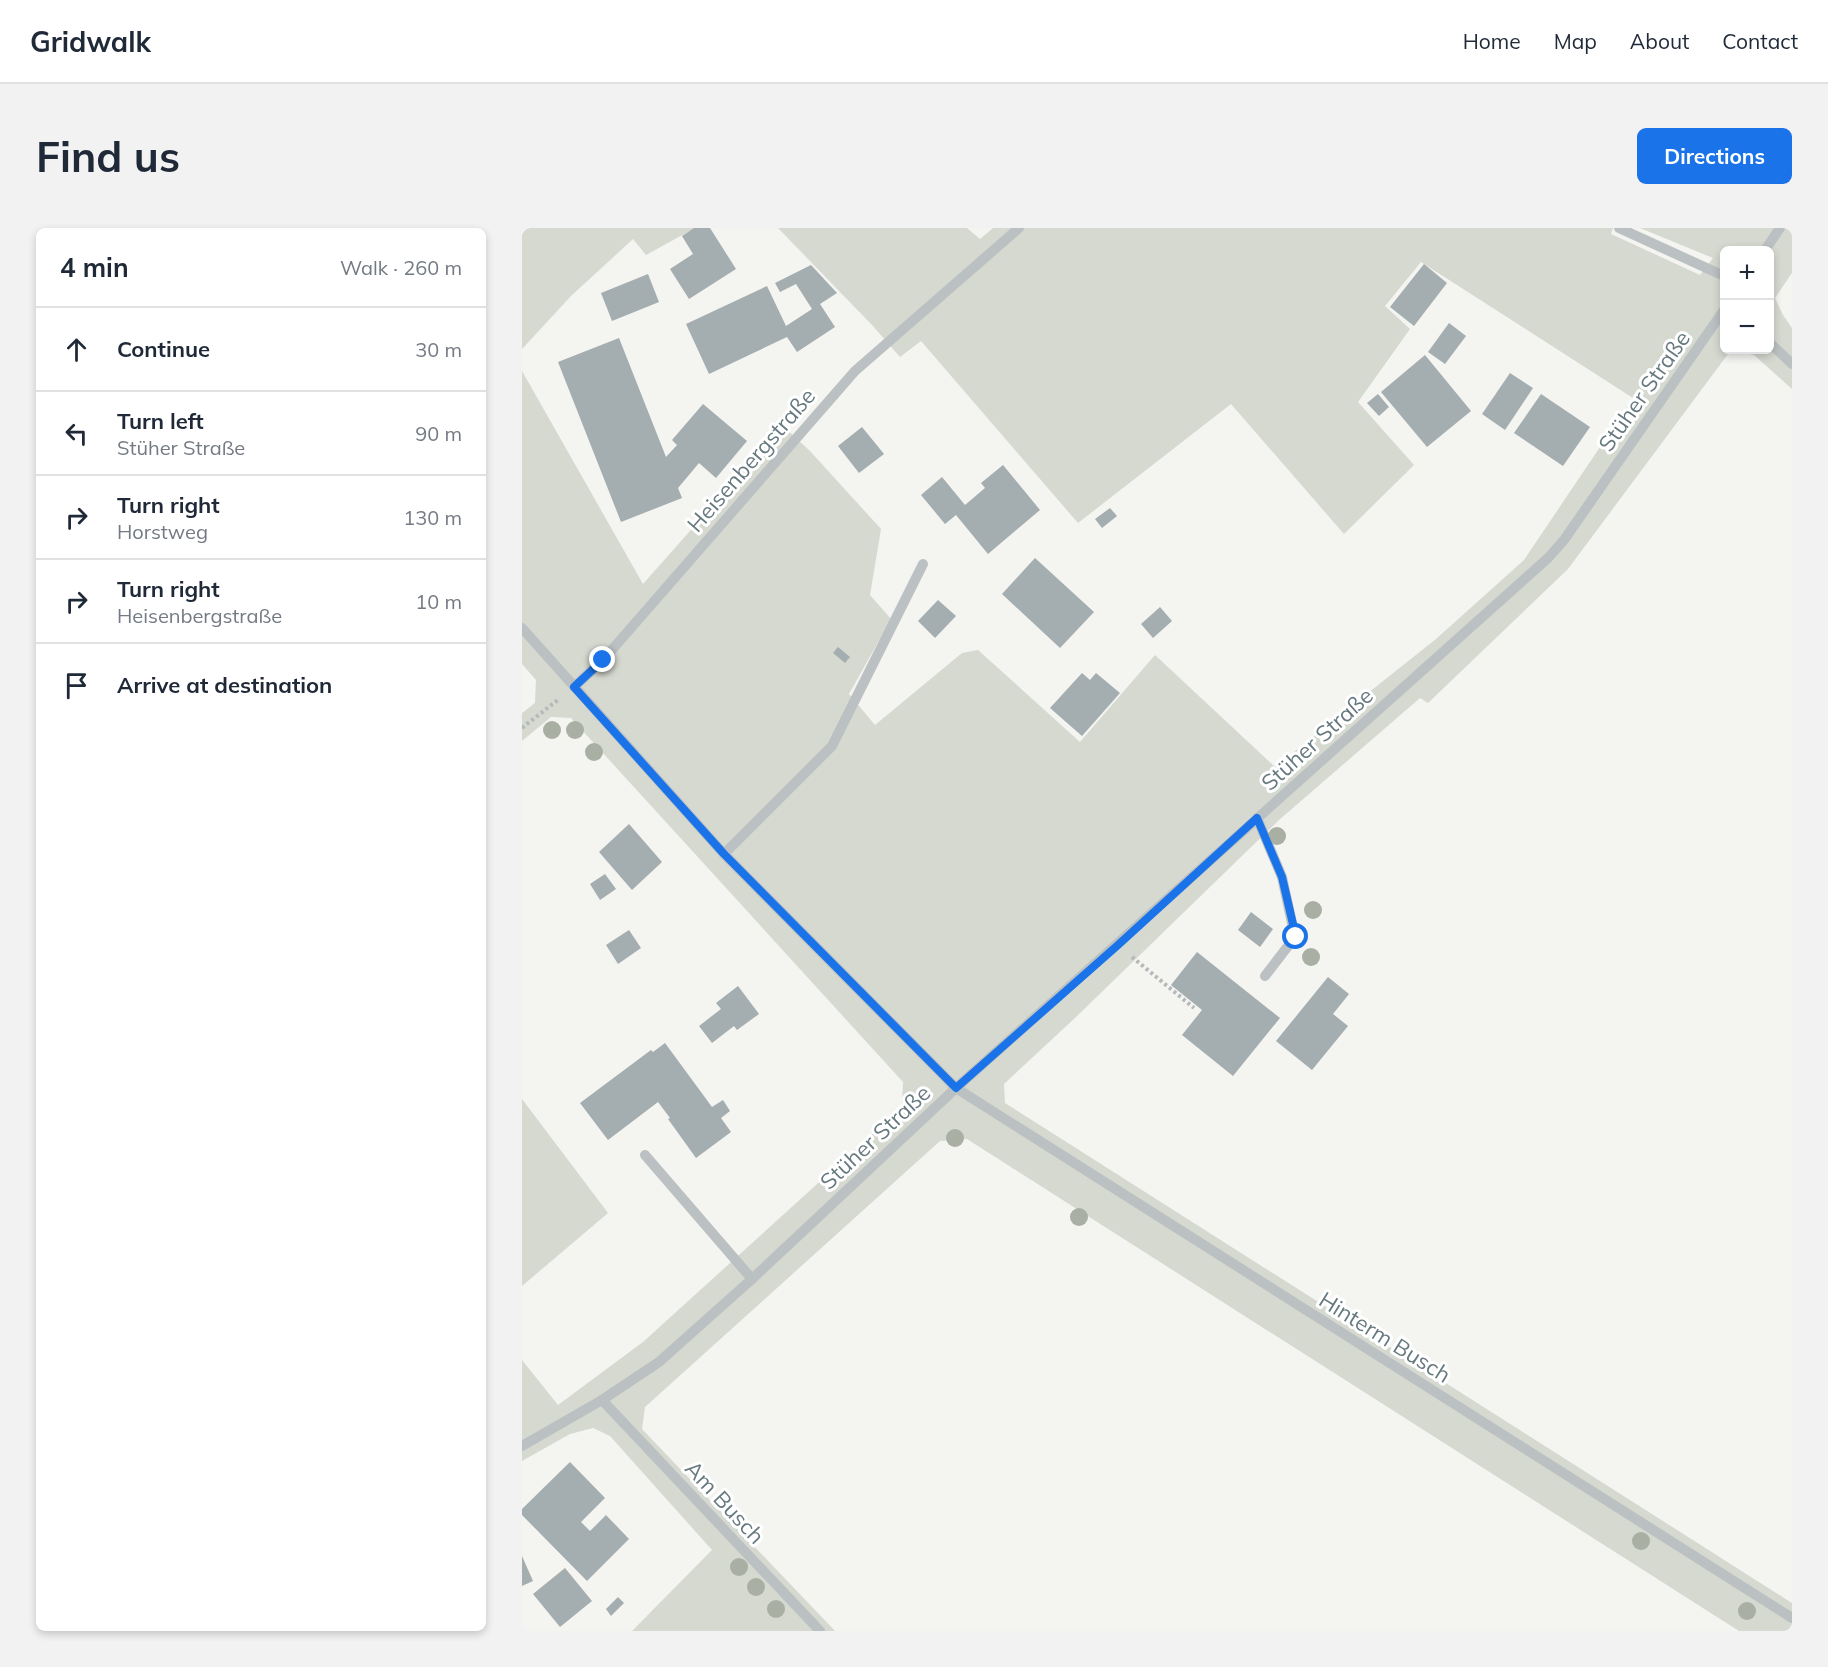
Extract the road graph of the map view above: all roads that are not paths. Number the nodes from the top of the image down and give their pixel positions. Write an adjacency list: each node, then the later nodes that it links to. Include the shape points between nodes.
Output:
1 (1019, 228): 11 (street, Heisenbergstraße, via 855,371 603,660)
2 (1619, 228): 5 (street)
3 (1780, 228): 4 (street)
4 (1768, 246)
5 (1720, 274)
6 (1720, 317): 12 (street, Stüher Straße, via 1548,558)
7 (1774, 347): 8 (street)
8 (1792, 364)
9 (923, 564): 13 (street, via 832,746)
10 (522, 628): 11 (street, Hinterm Busch)
11 (574, 687): 13 (street, Hinterm Busch)
12 (1257, 818): 14 (street, via 1282,877 1296,937); 15 (street, Stüher Straße)
13 (724, 854): 15 (street, Hinterm Busch)
14 (1265, 976)
15 (956, 1088): 17 (street, Stüher Straße); 20 (street, Hinterm Busch)
16 (645, 1155): 17 (street)
17 (752, 1279): 18 (street, Stüher Straße, via 659,1362)
18 (602, 1400): 19 (street, Stüher Straße); 21 (street, Am Busch)
19 (522, 1446)
20 (1792, 1618)
21 (820, 1631)

